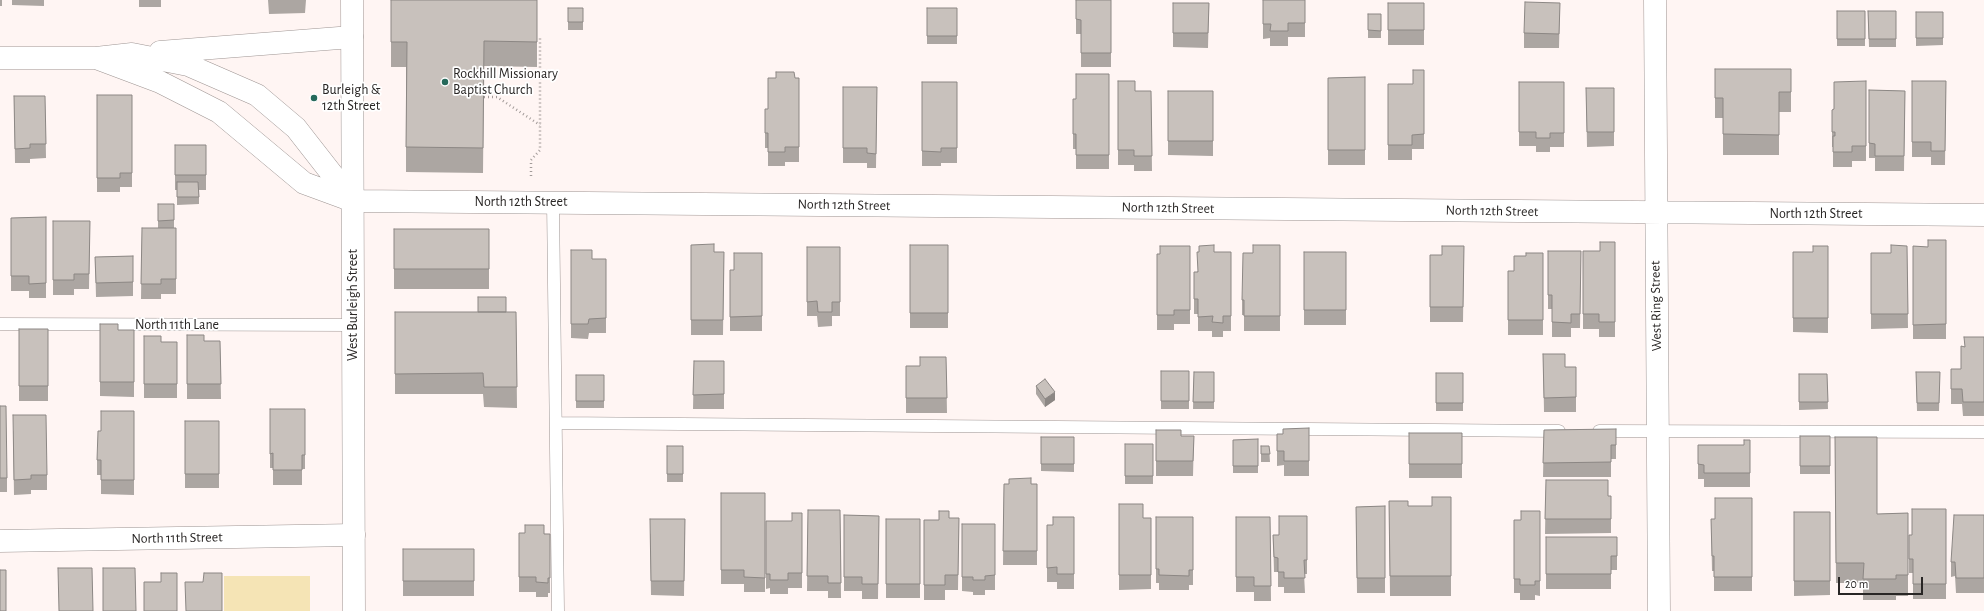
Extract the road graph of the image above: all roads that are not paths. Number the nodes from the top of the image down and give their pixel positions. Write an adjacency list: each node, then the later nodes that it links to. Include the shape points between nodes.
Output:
1 (352, 0): 3 (street, West Burleigh Street)
2 (1655, 0): 9 (street, West Ring Street)
3 (352, 37): 4 (street); 7 (street, West Burleigh Street)
4 (132, 54): 6 (street, North 12th Street); 7 (street, North 12th Street, via 188,65 257,95 296,128)
5 (0, 58): 6 (street, North 12th Street)
6 (96, 58): 7 (street, North 12th Street, via 160,82 219,112 304,182)
7 (353, 201): 8 (street, North 12th Street); 12 (street, West Burleigh Street)
8 (553, 202): 9 (street, North 12th Street); 13 (lane)
9 (1656, 212): 10 (street, North 12th Street); 16 (street, West Ring Street)
10 (1984, 215)
11 (0, 324): 12 (lane, North 11th Lane)
12 (353, 324): 18 (street, West Burleigh Street)
13 (556, 423): 14 (lane); 21 (lane)
14 (1568, 431)
15 (1584, 431): 16 (lane)
16 (1658, 432): 17 (lane); 22 (street, West Ring Street)
17 (1984, 432)
18 (354, 535): 19 (street, North 11th Street); 20 (street, West Burleigh Street)
19 (0, 541)
20 (354, 611)
21 (558, 611)
22 (1659, 611)

